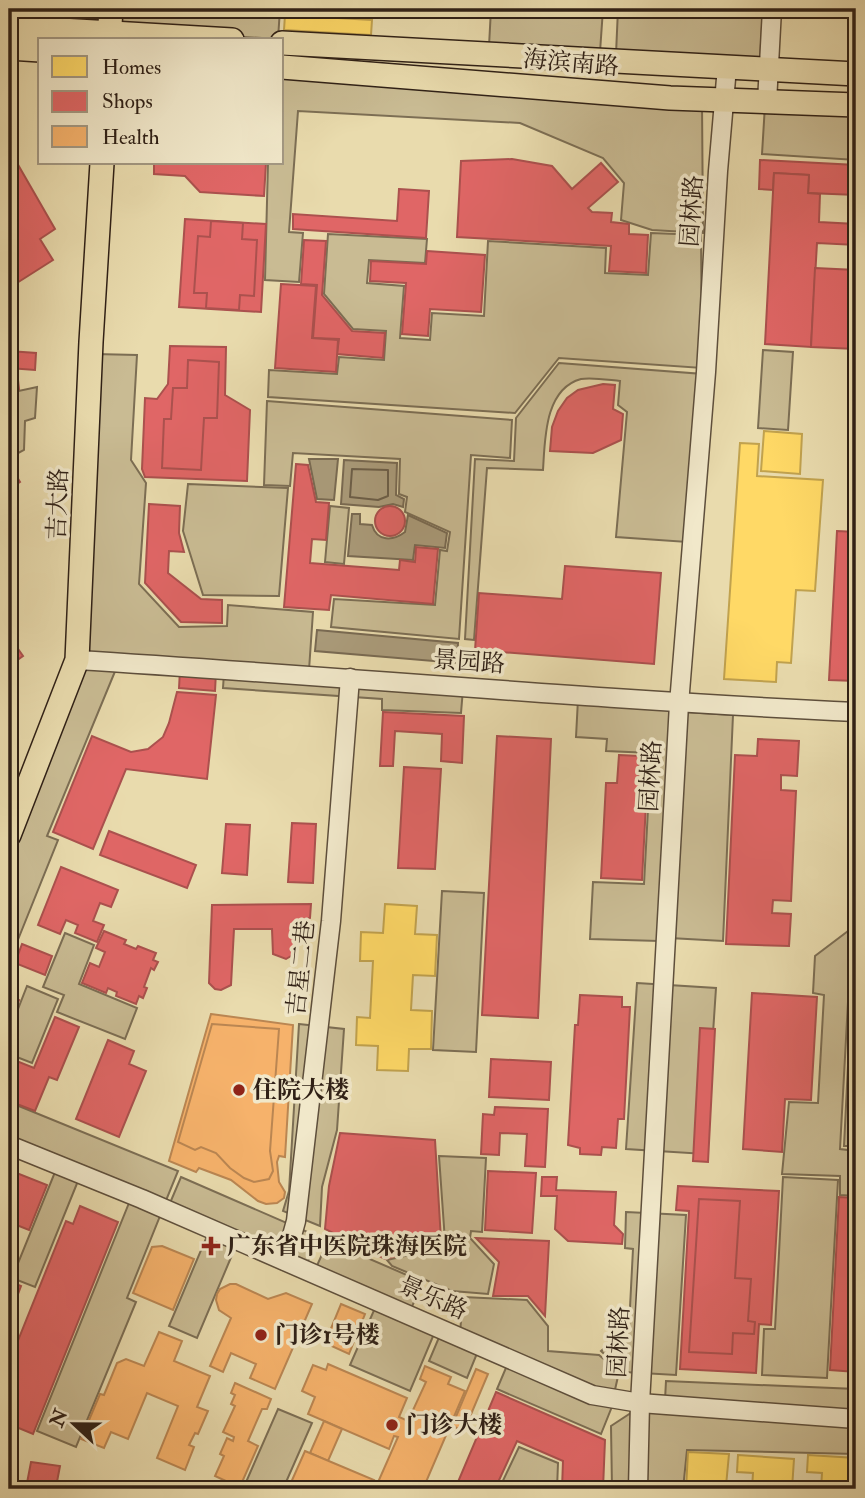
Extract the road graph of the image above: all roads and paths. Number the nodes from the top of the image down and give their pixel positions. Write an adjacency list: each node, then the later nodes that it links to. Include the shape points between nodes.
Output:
1 (111, 9): 4 (main road)
2 (772, 9): 11 (street)
3 (9, 27): 4 (main road)
4 (109, 37): 5 (main road)
5 (150, 38)
6 (284, 43): 10 (main road, 海滨南路)
7 (9, 48): 8 (main road)
8 (38, 50)
9 (284, 67): 13 (main road, 海滨南路)
10 (727, 67): 11 (main road, 海滨南路); 13 (street, 园林路)
11 (769, 69): 12 (main road, 海滨南路); 14 (street)
12 (856, 74)
13 (725, 101): 14 (main road, 海滨南路); 19 (street, 园林路)
14 (766, 102): 15 (main road, 海滨南路)
15 (856, 106)
16 (102, 164): 17 (main road, 吉大路)
17 (77, 660): 18 (street, 景园路); 21 (main road, 吉大路)
18 (350, 678): 19 (street, 景园路); 23 (street, 吉星二巷, via 331,921 296,1221)
19 (679, 704): 20 (street, 景园路); 24 (street, 园林路)
20 (856, 712)
21 (9, 835)
22 (9, 1145): 23 (street, 景乐路)
23 (285, 1261): 24 (street, 景乐路, via 593,1395)
24 (640, 1403): 25 (street, 景乐路); 26 (street, 园林路)
25 (856, 1419)
26 (638, 1489)

